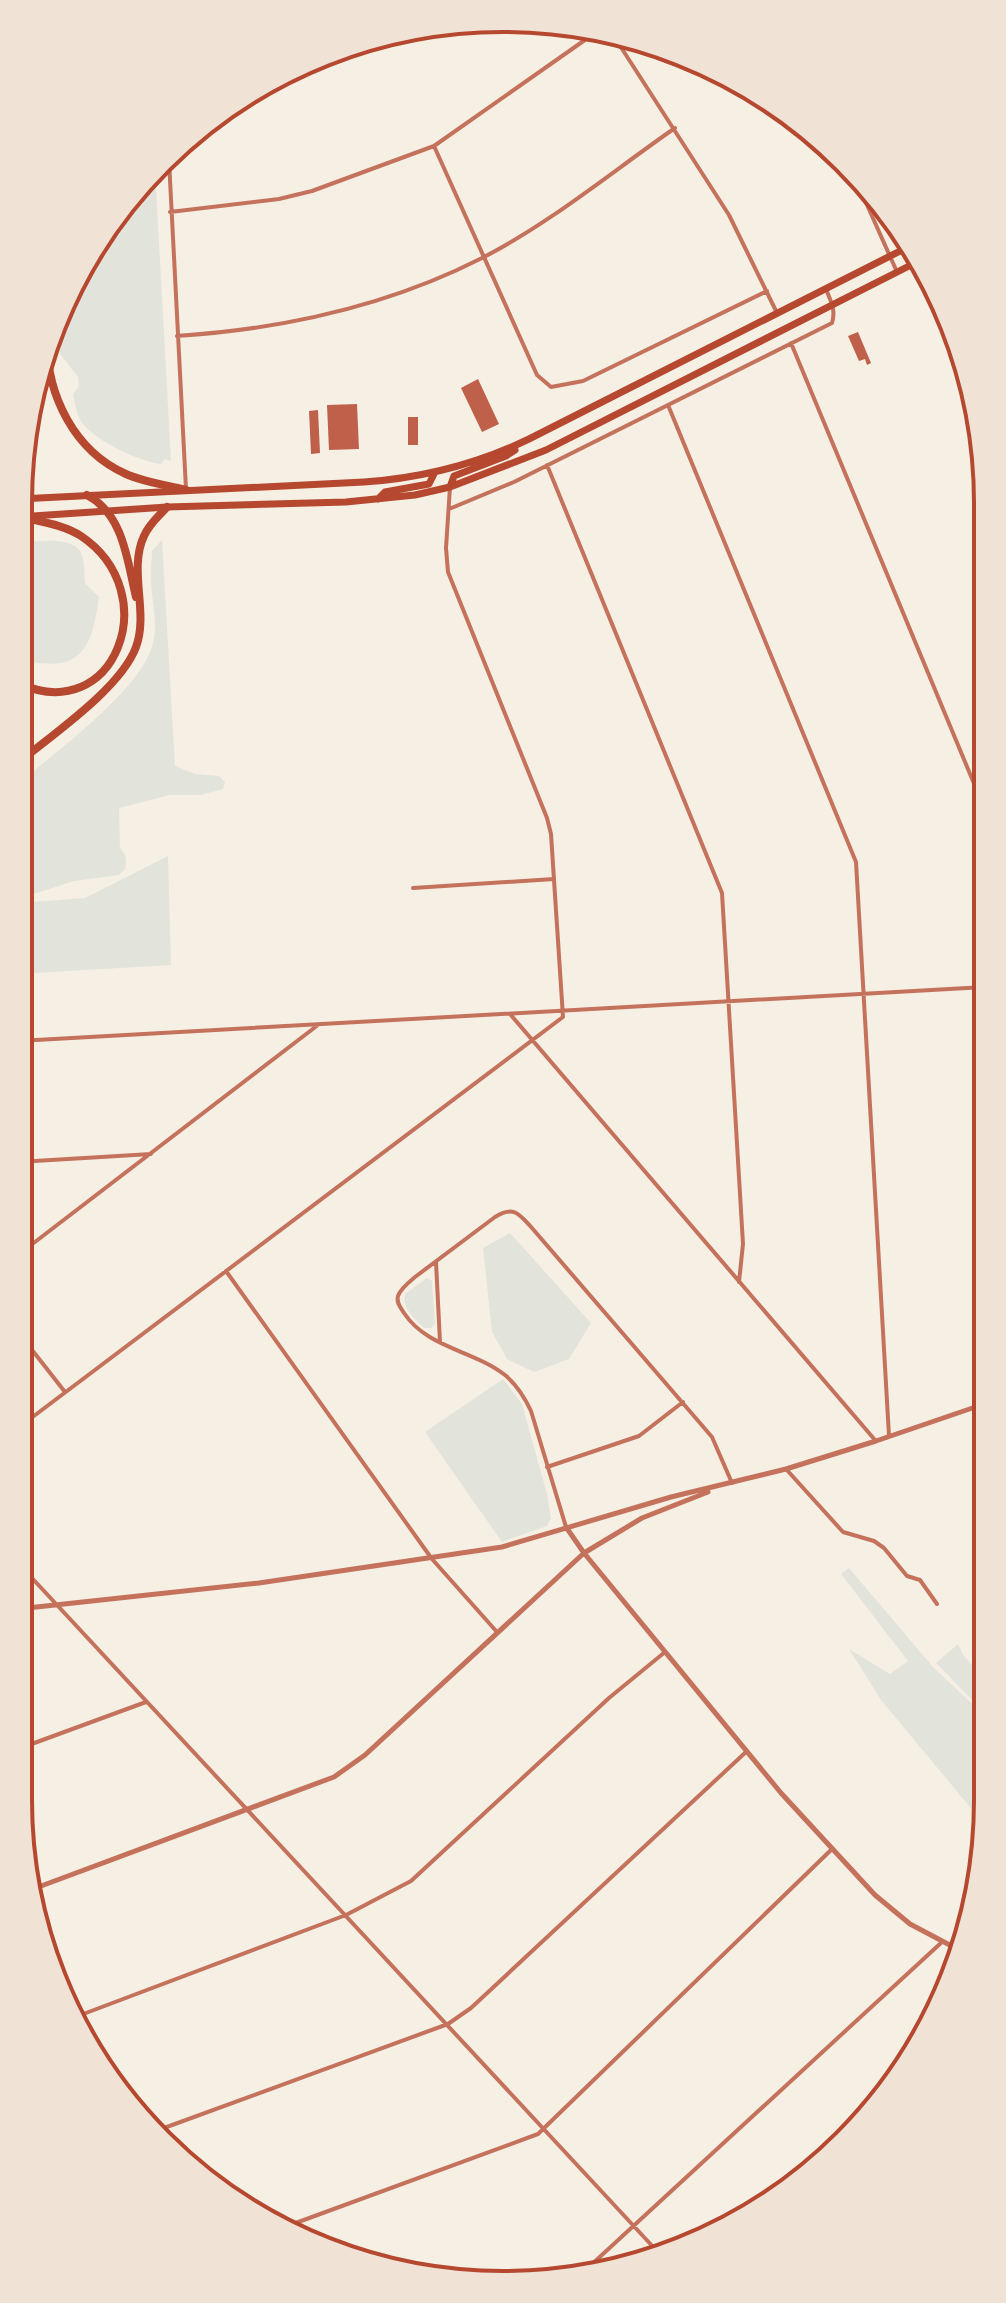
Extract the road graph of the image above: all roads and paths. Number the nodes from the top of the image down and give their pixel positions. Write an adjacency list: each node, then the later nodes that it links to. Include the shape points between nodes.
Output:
1 (586, 39): 4 (street)
2 (621, 47): 3 (street)
3 (675, 128): 10 (street); 14 (street, via 729,215)
4 (434, 146): 7 (street, via 301,194); 10 (street)
5 (169, 171): 7 (street)
6 (865, 202): 9 (street)
7 (170, 212): 18 (street)
8 (901, 251): 9 (main road)
9 (889, 257): 12 (street); 13 (main road)
10 (483, 258): 14 (street, via 537,375 551,387 583,381); 18 (street, via 427,282 301,322)
11 (910, 266): 12 (main road)
12 (897, 272): 15 (main road)
13 (825, 289): 15 (street); 16 (main road)
14 (767, 291): 16 (street)
15 (833, 305): 17 (main road); 19 (street, via 832,323)
16 (777, 313): 17 (main road); 22 (main road)
17 (784, 329): 25 (main road, via 546,450)
18 (177, 336): 26 (street)
19 (791, 343): 21 (street); 38 (street)
20 (50, 375): 26 (highway, via 76,434 91,450 127,474)
21 (668, 405): 23 (street); 42 (street, via 850,844 858,876)
22 (529, 439): 24 (main road); 25 (main road, via 506,456 454,476)
23 (547, 465): 31 (street); 43 (street, via 722,893)
24 (434, 474): 26 (main road); 29 (main road, via 429,484 385,492)
25 (450, 487): 29 (main road); 31 (street)
26 (186, 490): 27 (main road)
27 (87, 495): 28 (main road); 32 (highway)
28 (32, 498)
29 (377, 499): 30 (main road)
30 (167, 507): 32 (main road); 35 (highway, via 140,548)
31 (449, 509): 39 (street, via 448,572 547,818)
32 (108, 510): 33 (main road); 35 (highway, via 121,538)
33 (32, 516)
34 (32, 520): 36 (highway, via 64,527 94,546 118,579 125,628 115,655 89,682 56,691)
35 (140, 613): 37 (highway, via 137,645 119,677)
36 (32, 688)
37 (32, 751)
38 (974, 784)
39 (555, 879): 40 (street); 44 (street)
40 (413, 888)
41 (974, 988): 42 (street)
42 (864, 994): 43 (street); 61 (street)
43 (730, 1002): 44 (street); 54 (street, via 743,1244)
44 (562, 1011): 45 (street); 48 (street, via 563,1017)
45 (510, 1014): 46 (street); 48 (street)
46 (320, 1024): 47 (street); 49 (street)
47 (32, 1040)
48 (533, 1040): 53 (street); 54 (street)
49 (153, 1153): 50 (street); 51 (street)
50 (32, 1161)
51 (32, 1244)
52 (436, 1262): 55 (street); 55 (street, via 397,1297 418,1331); 58 (street, via 495,1217 516,1211)
53 (226, 1271): 57 (street); 68 (street)
54 (739, 1282): 62 (street)
55 (440, 1342): 63 (street, via 514,1384 531,1411)
56 (32, 1350): 57 (street)
57 (65, 1392): 60 (street)
58 (683, 1402): 63 (street, via 639,1436); 65 (street, via 712,1437)
59 (974, 1408): 61 (street)
60 (32, 1417)
61 (889, 1437): 62 (street)
62 (876, 1441): 64 (street)
63 (547, 1467): 66 (street)
64 (786, 1469): 65 (street); 70 (street, via 843,1532 884,1548 907,1576 920,1580)
65 (732, 1483): 66 (street); 67 (street, via 642,1518)
66 (566, 1527): 67 (street); 68 (street, via 502,1547)
67 (584, 1553): 73 (street); 74 (street)
68 (432, 1559): 71 (street); 73 (street)
69 (32, 1578): 71 (street)
70 (937, 1604)
71 (57, 1605): 72 (street); 75 (street)
72 (32, 1608)
73 (497, 1632): 78 (street, via 334,1777)
74 (665, 1652): 77 (street); 81 (street, via 419,1875)
75 (146, 1702): 76 (street); 78 (street)
76 (32, 1744)
77 (747, 1751): 79 (street); 85 (street)
78 (248, 1809): 80 (street); 81 (street)
79 (832, 1849): 82 (street, via 888,1907); 87 (street)
80 (40, 1886)
81 (346, 1915): 84 (street); 85 (street)
82 (942, 1942): 83 (street); 89 (street)
83 (951, 1946)
84 (84, 2014)
85 (448, 2024): 86 (street); 87 (street)
86 (165, 2128)
87 (543, 2129): 88 (street); 89 (street)
88 (296, 2223)
89 (634, 2225): 90 (street); 91 (street)
90 (653, 2246)
91 (593, 2262)

